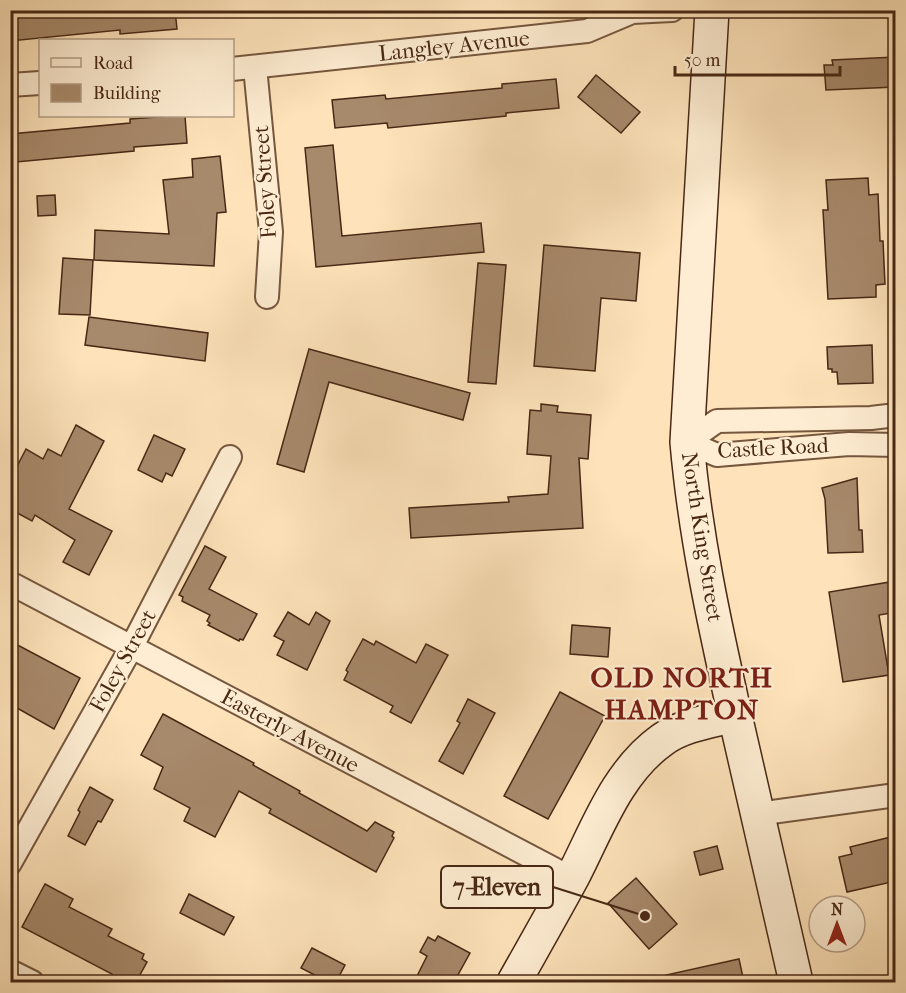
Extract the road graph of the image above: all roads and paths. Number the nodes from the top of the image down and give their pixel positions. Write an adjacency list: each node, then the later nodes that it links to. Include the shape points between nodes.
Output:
1 (672, 10): 3 (street, Langley Avenue, via 632,12 587,31)
2 (712, 10): 9 (main road, North King Street)
3 (255, 67): 4 (street, Langley Avenue); 7 (street, Foley Street, via 271,232)
4 (234, 69)
5 (39, 83): 6 (street)
6 (10, 85)
7 (267, 297)
8 (896, 415): 9 (street, Castle Road, via 717,421)
9 (687, 442): 10 (street, Castle Road, via 717,455 849,444); 14 (main road, North King Street, via 696,531)
10 (896, 445)
11 (230, 457): 13 (street, Foley Street)
12 (10, 583): 13 (street, Easterly Avenue)
13 (131, 648): 17 (street, Foley Street); 18 (street, Easterly Avenue)
14 (735, 715): 16 (main road, North King Street); 18 (main road, via 680,730 646,754 617,790)
15 (896, 795): 16 (street)
16 (758, 814): 22 (main road, North King Street)
17 (10, 862)
18 (571, 878): 21 (main road)
19 (10, 971): 20 (street)
20 (32, 982)
21 (514, 982)
22 (796, 982)

